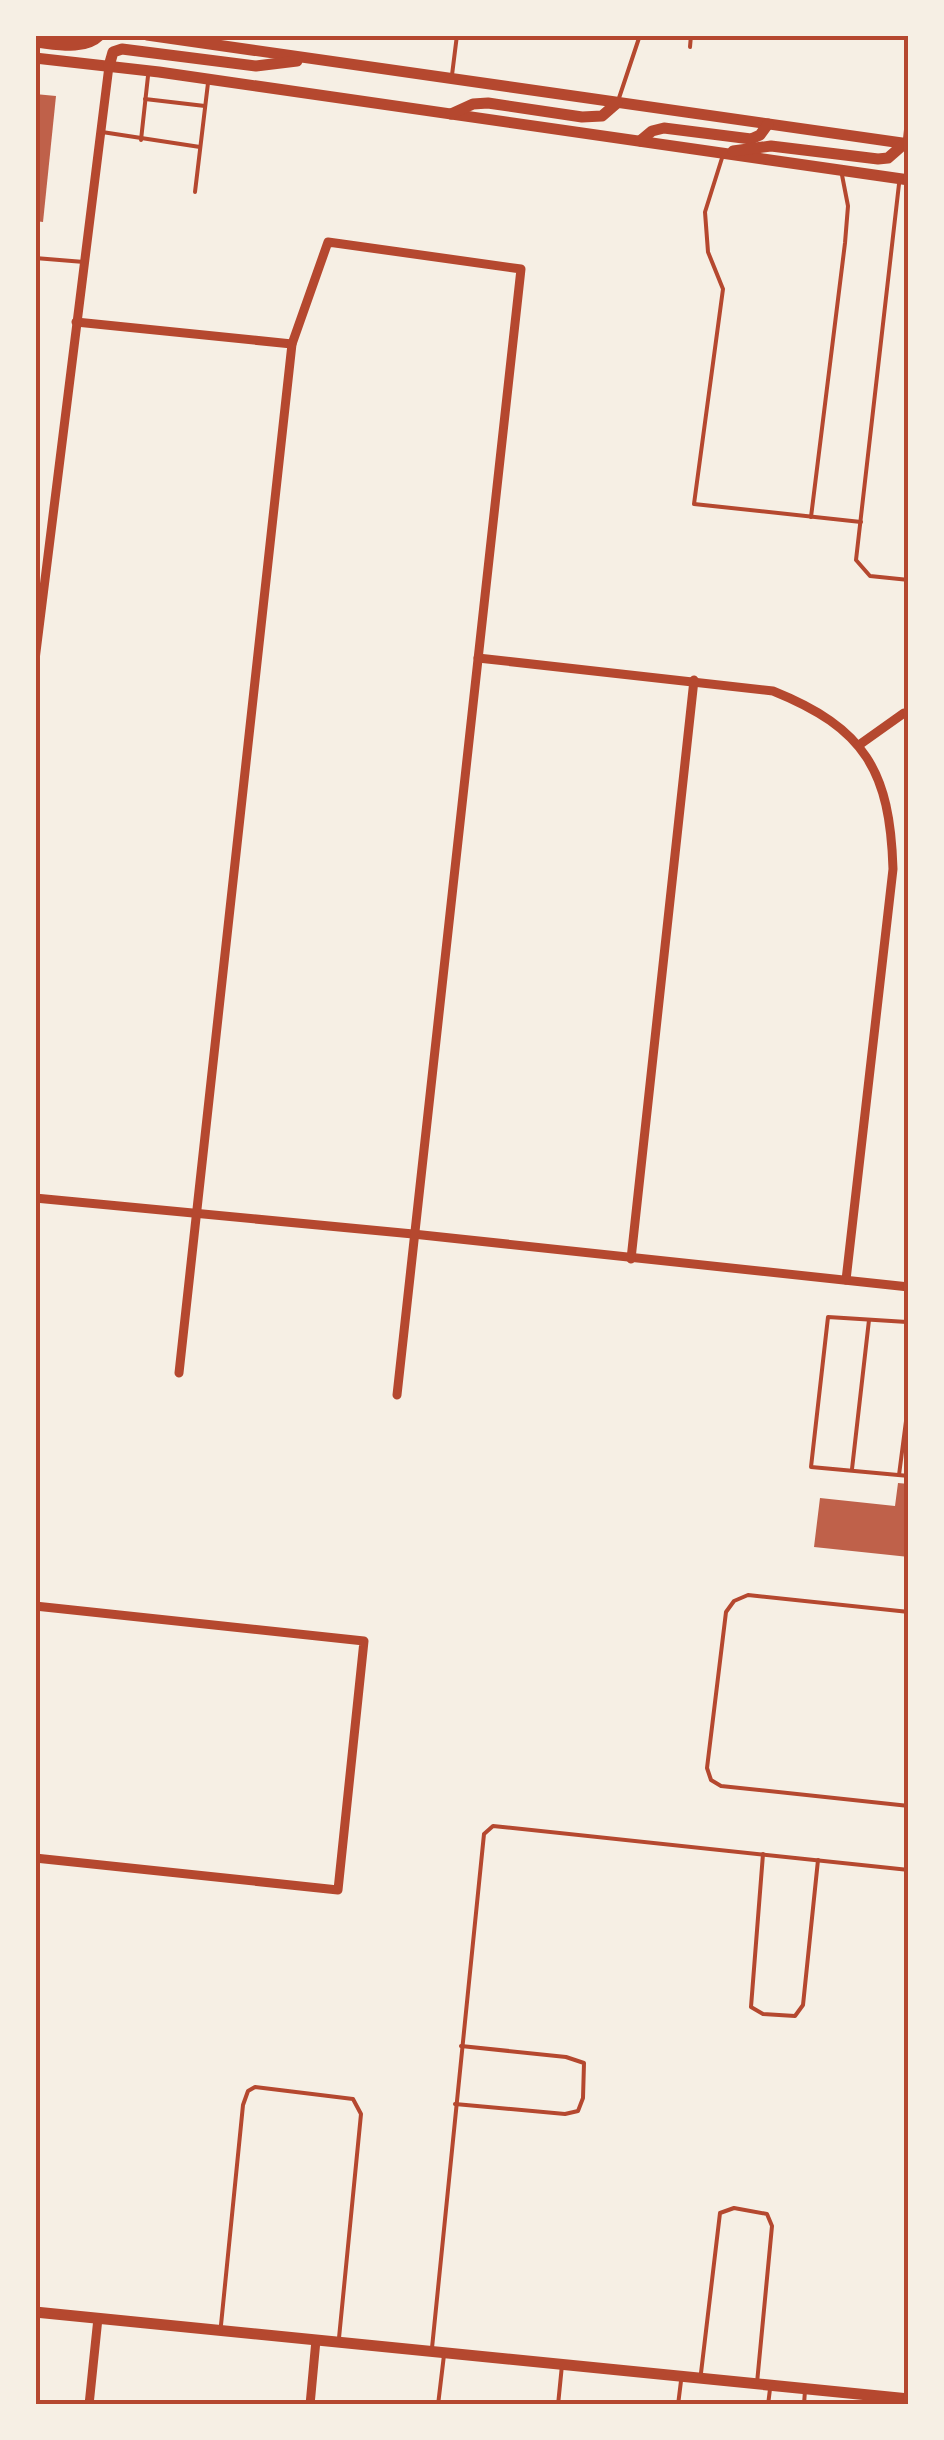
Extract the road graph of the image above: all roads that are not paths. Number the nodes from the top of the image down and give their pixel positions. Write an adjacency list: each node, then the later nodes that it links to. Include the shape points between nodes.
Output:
1 (100, 35): 6 (main road, via 80,45)
2 (147, 35): 9 (main road)
3 (457, 35): 13 (lane)
4 (640, 35): 16 (lane)
5 (691, 35): 7 (lane)
6 (35, 42)
7 (690, 47)
8 (35, 58): 10 (main road)
9 (310, 60): 10 (main road, via 256,66 122,48); 13 (main road)
10 (109, 66): 11 (main road); 20 (street)
11 (149, 71): 12 (main road); 14 (lane)
12 (208, 79): 17 (lane); 18 (main road)
13 (452, 79): 16 (main road)
14 (146, 99): 17 (lane); 21 (lane)
15 (909, 100): 23 (lane)
16 (618, 102): 18 (main road, via 602,116 488,103); 19 (main road)
17 (205, 106): 24 (lane)
18 (451, 114): 22 (main road)
19 (768, 124): 22 (main road, via 751,139 664,128); 23 (main road)
20 (100, 132): 21 (lane); 30 (street)
21 (141, 140): 24 (lane)
22 (640, 141): 25 (main road)
23 (907, 144): 25 (main road, via 878,159 771,146)
24 (200, 148): 28 (lane)
25 (724, 154): 26 (main road); 33 (lane, via 705,212 708,252 723,288 694,504)
26 (841, 170): 27 (main road); 33 (lane, via 848,206 845,244)
27 (904, 180): 34 (lane)
28 (195, 192)
29 (35, 258): 30 (lane)
30 (84, 262): 31 (street)
31 (76, 322): 32 (street); 36 (street)
32 (292, 344): 38 (street, via 328,242 521,269); 44 (street)
33 (811, 517): 34 (lane)
34 (860, 522): 37 (lane, via 856,560 870,576)
35 (35, 540): 36 (street)
36 (50, 541): 39 (street)
37 (909, 580)
38 (478, 658): 40 (street); 45 (street)
39 (35, 660)
40 (694, 680): 42 (street, via 773,691 832,720); 46 (street)
41 (904, 713): 42 (street)
42 (858, 745): 47 (street, via 892,823 893,870)
43 (35, 1198): 44 (street)
44 (194, 1213): 45 (street); 52 (street)
45 (414, 1234): 46 (street); 53 (street)
46 (631, 1259): 47 (street)
47 (846, 1280): 48 (street)
48 (909, 1287)
49 (909, 1308): 51 (lane)
50 (869, 1320): 51 (lane); 55 (lane); 55 (lane, via 828,1317 811,1467)
51 (908, 1322)
52 (178, 1373)
53 (397, 1395)
54 (909, 1398): 56 (lane)
55 (852, 1471): 56 (lane)
56 (900, 1476): 57 (lane)
57 (909, 1476)
58 (35, 1606): 62 (street, via 364,1641 338,1890)
59 (909, 1612): 60 (lane, via 748,1595 734,1601 726,1612 707,1768 722,1786)
60 (909, 1806)
61 (762, 1854): 63 (lane); 63 (lane, via 750,2007 763,2014 795,2016 803,2006); 65 (lane, via 493,1826 480,1853)
62 (35, 1858)
63 (818, 1860): 64 (lane)
64 (909, 1870)
65 (461, 2046): 66 (lane); 66 (lane, via 584,2063 583,2098 578,2111 565,2114)
66 (455, 2104): 74 (lane)
67 (35, 2181): 68 (lane)
68 (35, 2192)
69 (35, 2312): 70 (main road)
70 (98, 2318): 71 (main road); 82 (street)
71 (220, 2331): 72 (main road); 73 (lane, via 243,2104 255,2087 353,2098 361,2114)
72 (316, 2340): 73 (main road); 83 (street)
73 (338, 2343): 74 (main road)
74 (438, 2353): 75 (main road); 84 (lane)
75 (562, 2364): 76 (main road); 85 (lane)
76 (682, 2376): 77 (main road); 86 (lane)
77 (700, 2378): 78 (main road); 78 (lane, via 720,2213 734,2208 768,2214 772,2226)
78 (764, 2384): 79 (main road); 87 (lane)
79 (806, 2388): 81 (main road); 88 (lane)
80 (909, 2399): 81 (main road)
81 (891, 2401)
82 (89, 2405)
83 (310, 2405)
84 (438, 2405)
85 (558, 2405)
86 (678, 2405)
87 (768, 2405)
88 (804, 2405)

